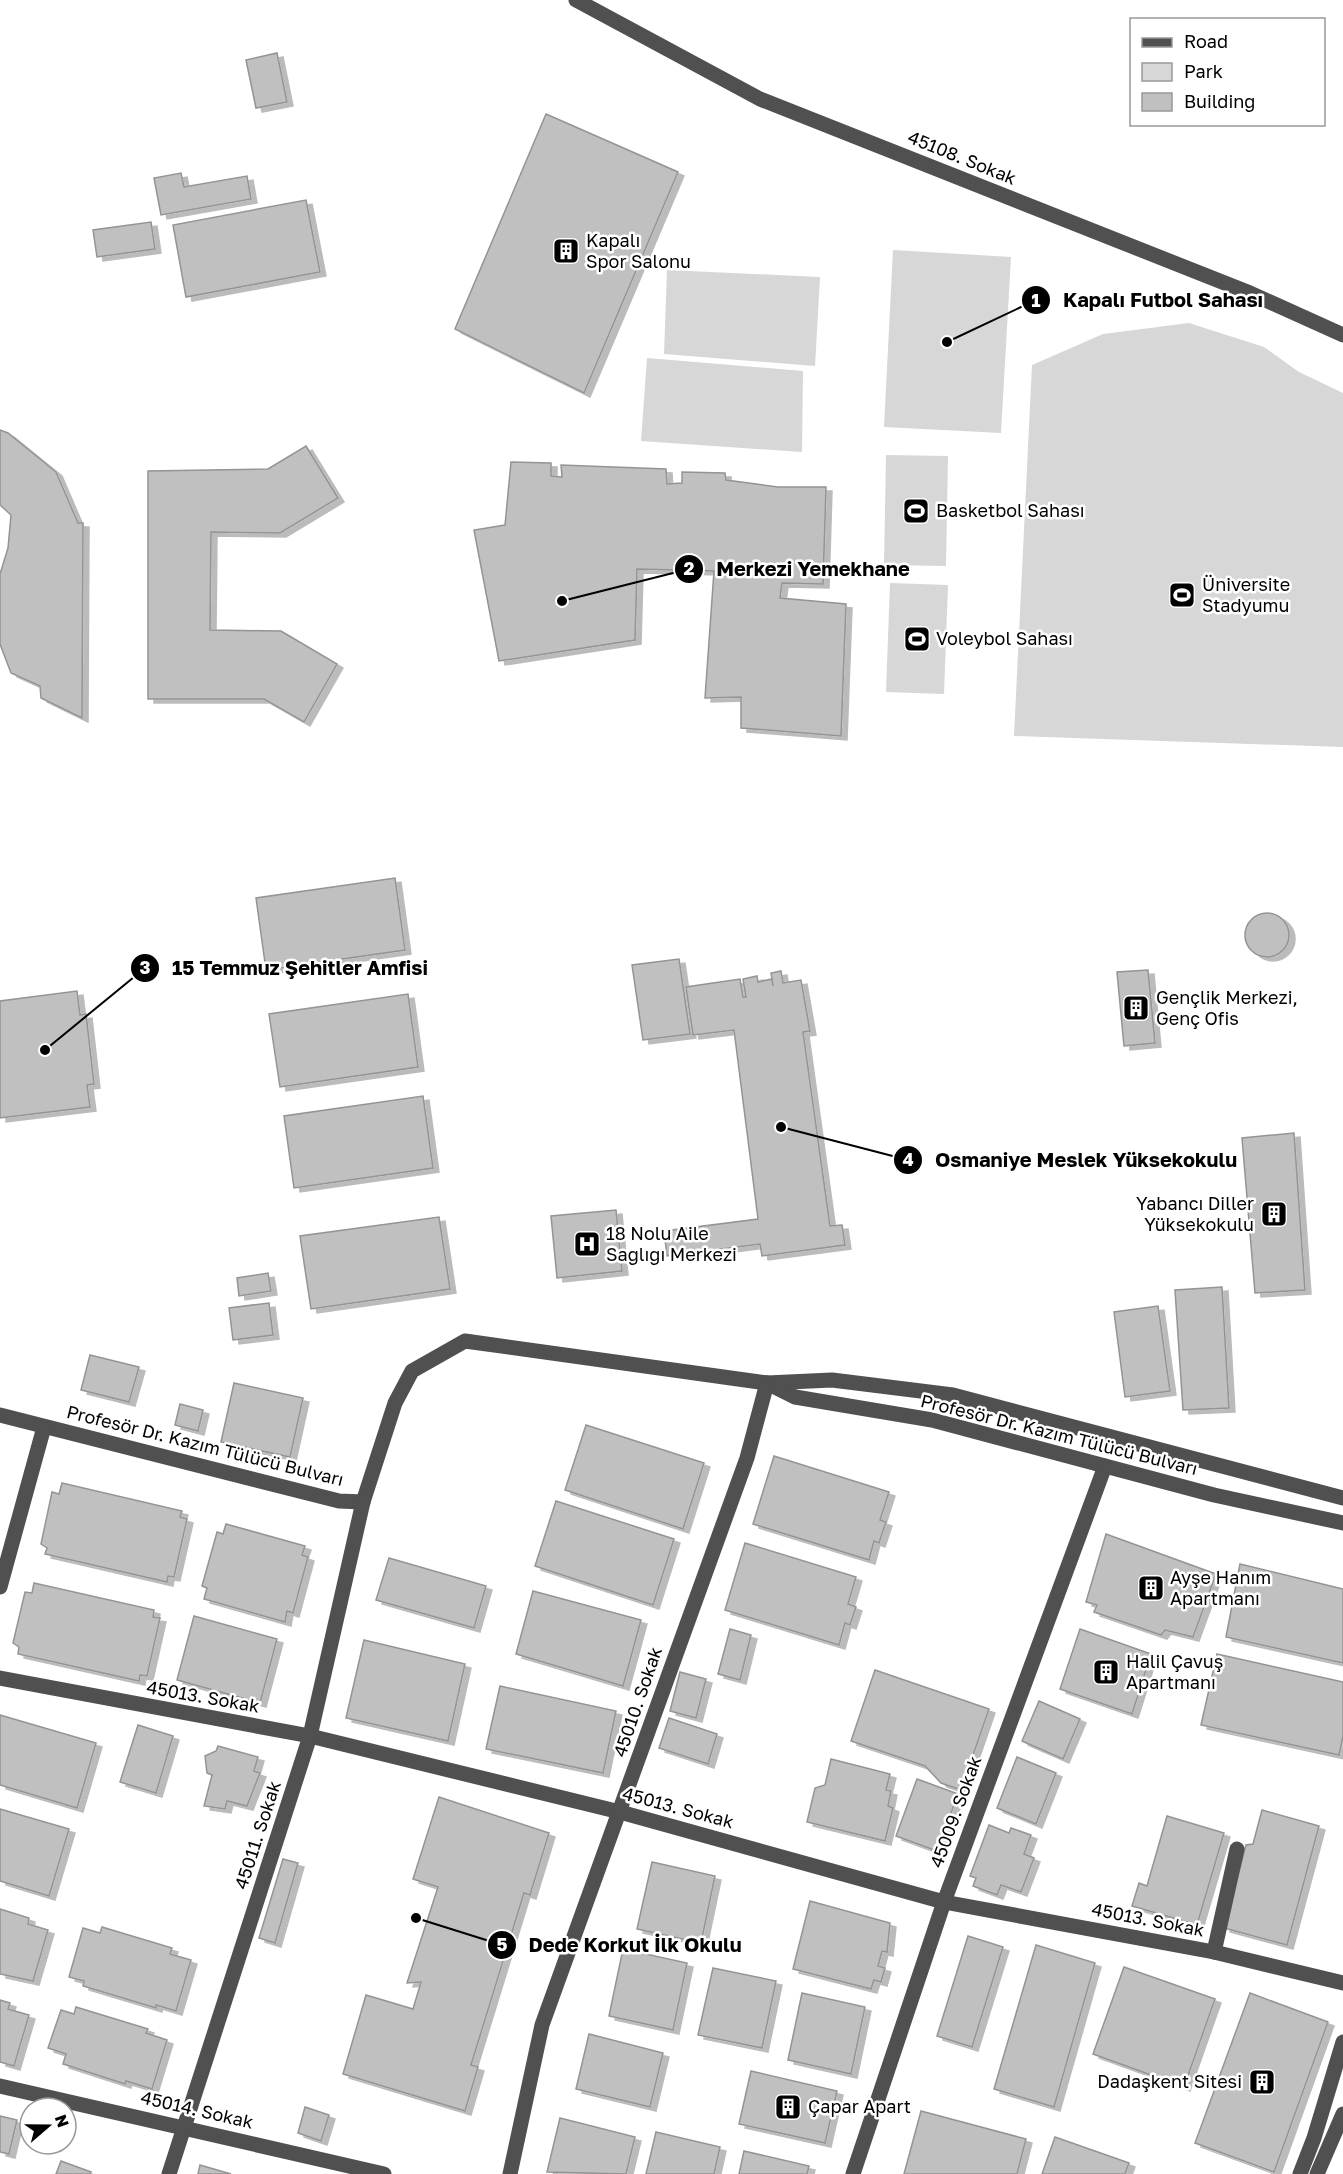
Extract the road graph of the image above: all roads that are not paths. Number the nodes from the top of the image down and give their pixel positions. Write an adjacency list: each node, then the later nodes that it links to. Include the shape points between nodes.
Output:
1 (576, 0): 2 (street, 45108. Sokak, via 760,99 1250,293)
2 (1343, 335)
3 (767, 1383): 6 (street, Profesör Dr. Kazım Tülücü Bulvarı, via 795,1397 932,1420); 7 (street, Profesör Dr. Kazım Tülücü Bulvarı, via 832,1380 953,1395); 8 (street, Profesör Dr. Kazım Tülücü Bulvarı, via 465,1341 412,1371 395,1403); 13 (street, 45010. Sokak, via 747,1458)
4 (0, 1415): 5 (street, Profesör Dr. Kazım Tülücü Bulvarı)
5 (44, 1427): 8 (street, Profesör Dr. Kazım Tülücü Bulvarı, via 328,1498); 10 (street)
6 (1105, 1466): 9 (street, Profesör Dr. Kazım Tülücü Bulvarı); 15 (street, 45009. Sokak)
7 (1343, 1497)
8 (363, 1502): 12 (street, 45011. Sokak)
9 (1343, 1523)
10 (0, 1587)
11 (0, 1678): 12 (street, 45013. Sokak)
12 (310, 1736): 13 (street, 45013. Sokak); 21 (street, 45011. Sokak)
13 (620, 1812): 15 (street, 45013. Sokak); 24 (street, 45010. Sokak, via 542,2025)
14 (1237, 1849): 16 (street)
15 (944, 1902): 16 (street, 45013. Sokak); 25 (street, 45009. Sokak)
16 (1214, 1952): 17 (street, 45013. Sokak)
17 (1343, 1983)
18 (1343, 2042): 26 (street)
19 (0, 2086): 21 (street, 45014. Sokak)
20 (1343, 2114): 27 (street)
21 (184, 2127): 22 (street, 45011. Sokak); 23 (street, 45014. Sokak)
22 (169, 2174)
23 (384, 2174)
24 (510, 2174)
25 (853, 2174)
26 (1300, 2174)
27 (1317, 2174)

